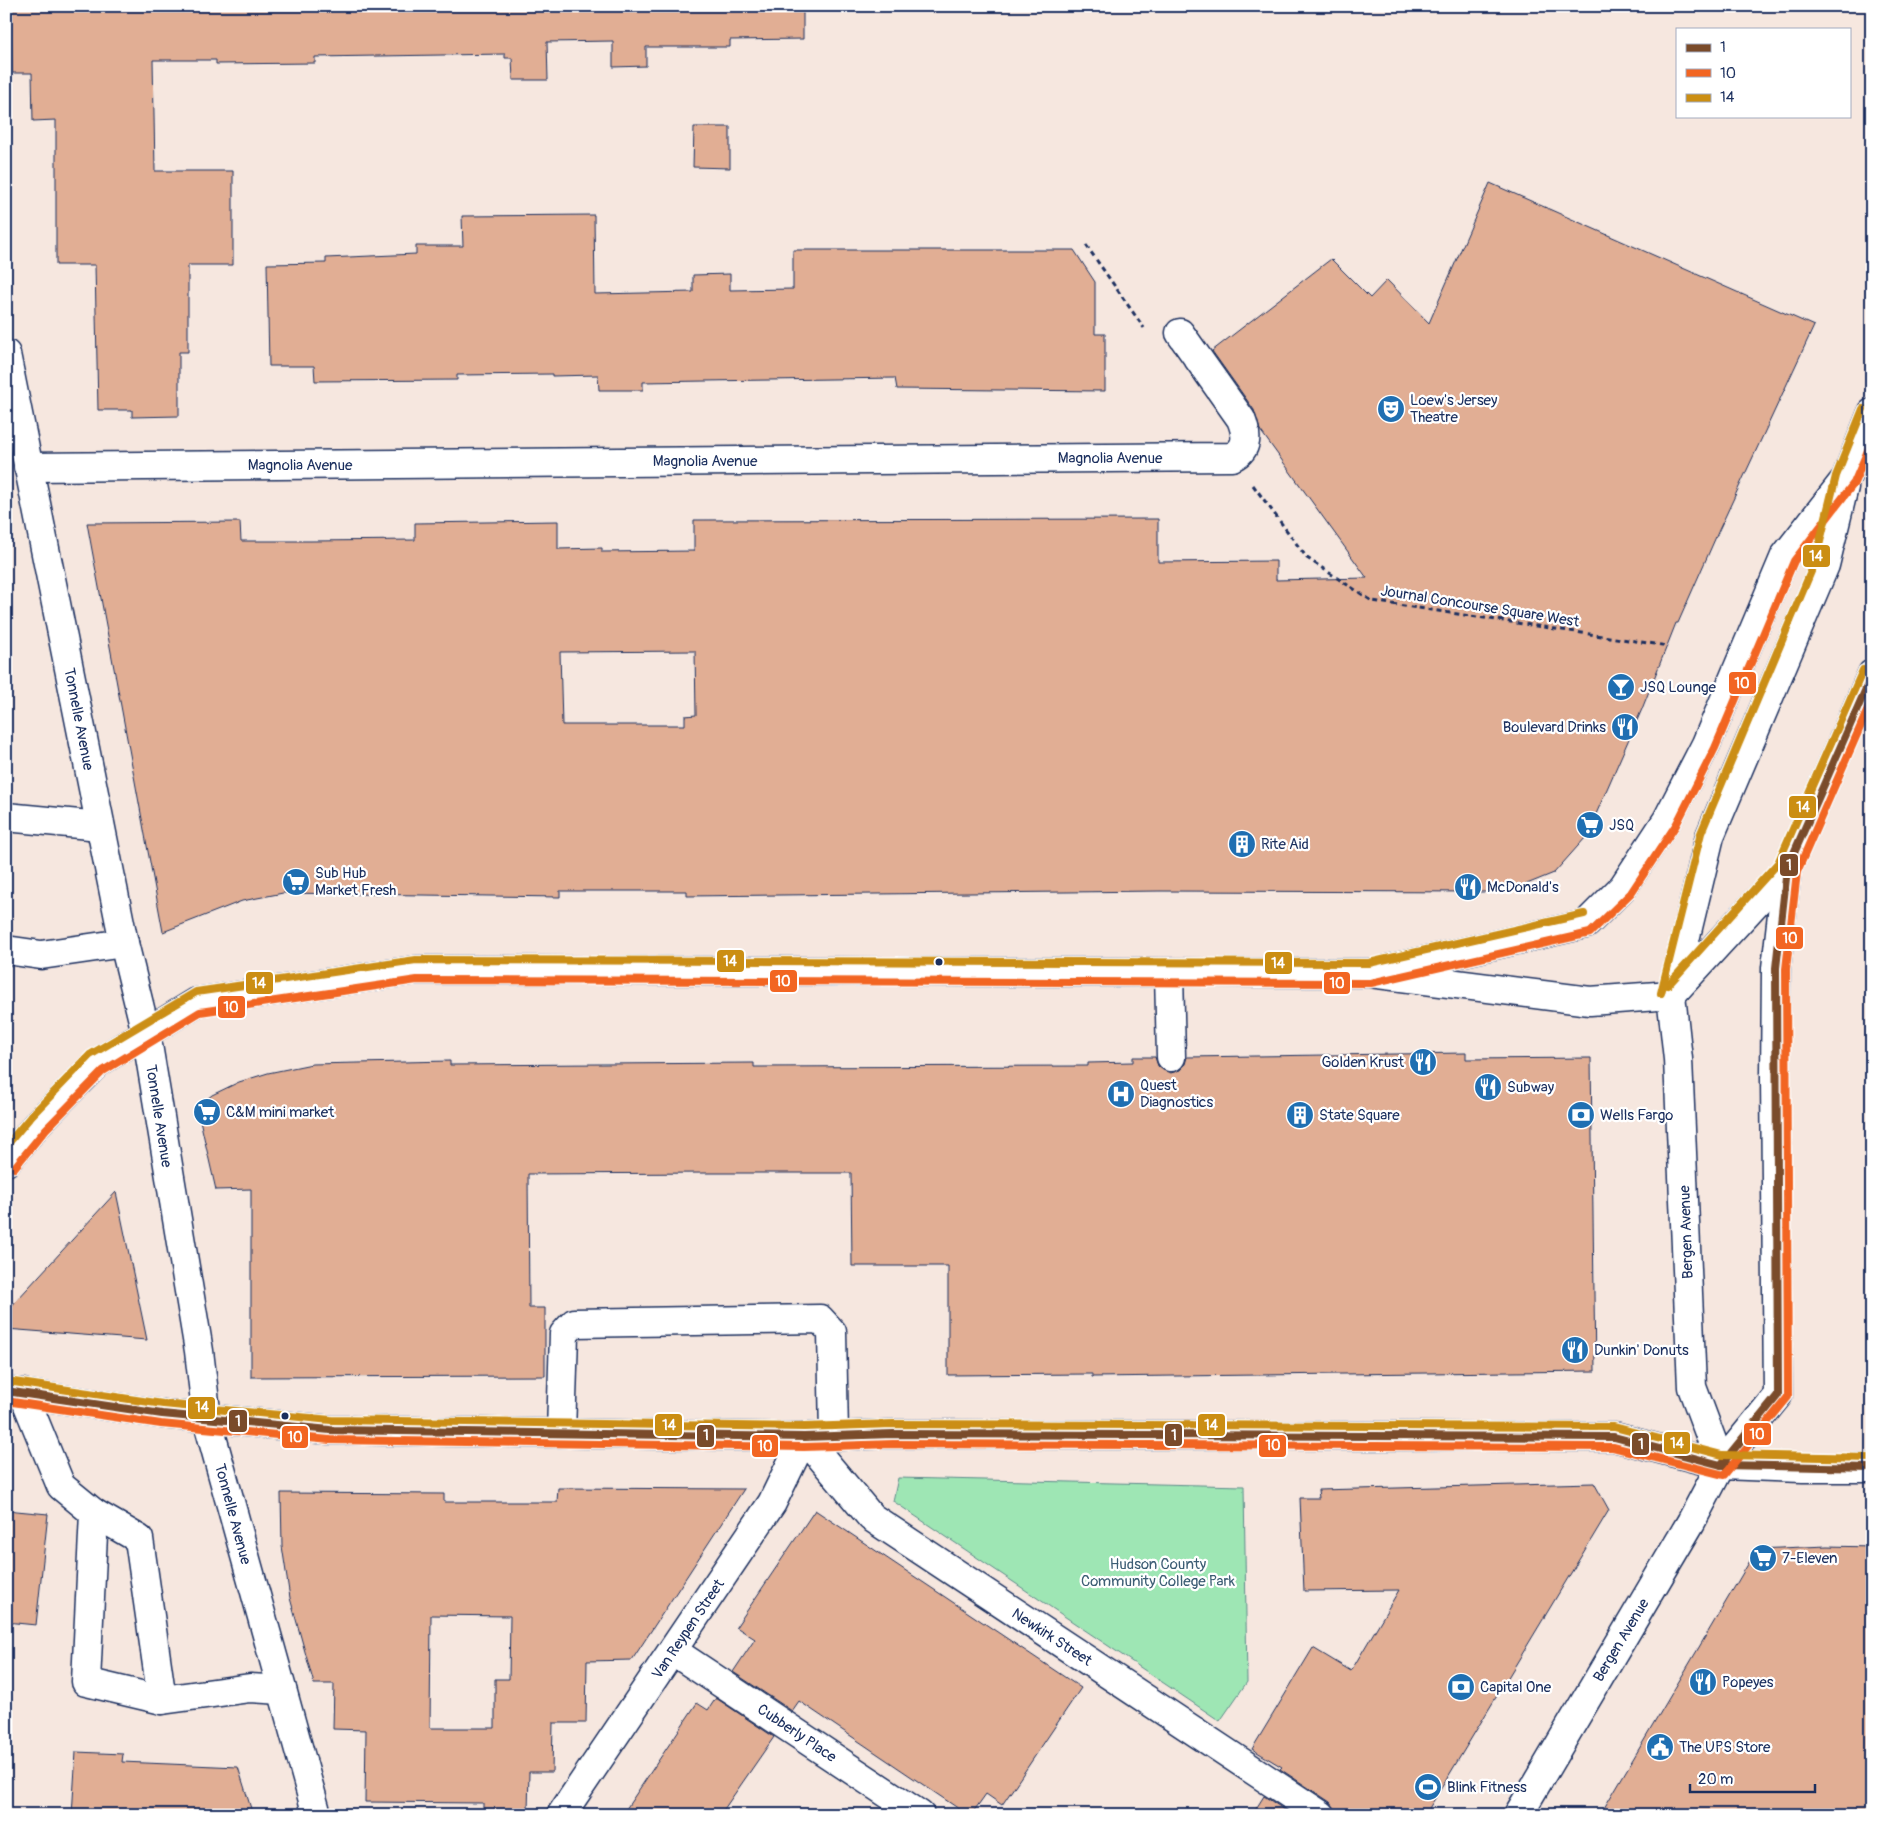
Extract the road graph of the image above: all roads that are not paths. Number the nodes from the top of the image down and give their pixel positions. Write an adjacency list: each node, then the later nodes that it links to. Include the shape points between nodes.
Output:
1 (1180, 332): 4 (street, Magnolia Avenue, via 1243,424 1246,438 1240,454 1232,457)
2 (6, 354): 4 (street, Tonnelle Avenue)
3 (1872, 413): 5 (street)
4 (28, 467): 8 (street, Tonnelle Avenue)
5 (1846, 478): 13 (street, via 1785,556 1706,744 1667,820 1611,899 1586,924); 14 (street, via 1825,565 1710,836)
6 (1872, 674): 9 (street)
7 (6, 817): 8 (street)
8 (100, 826): 10 (street, Tonnelle Avenue)
9 (1787, 869): 14 (street); 23 (street, Bergen Avenue, via 1776,968 1778,1395)
10 (124, 943): 11 (street, via 41,955); 15 (street, Tonnelle Avenue)
11 (6, 950)
12 (1169, 973): 13 (street); 15 (street, via 416,970 196,1002); 16 (street)
13 (1370, 973): 14 (street, via 1590,1001)
14 (1671, 995): 23 (street, Bergen Avenue, via 1678,1059 1692,1386)
15 (146, 1033): 17 (street, via 97,1063 39,1122); 19 (street, Tonnelle Avenue, via 199,1351)
16 (1171, 1057)
17 (6, 1162)
18 (15, 1392): 19 (street); 25 (street, via 61,1486)
19 (207, 1419): 20 (street, via 330,1430); 27 (street, Tonnelle Avenue)
20 (561, 1433): 21 (street, via 564,1334 574,1323 820,1319 832,1332); 22 (street)
21 (834, 1436): 22 (street); 23 (street, via 1614,1437)
22 (804, 1437): 26 (street, Van Reypen Street, via 772,1504); 32 (street, Newkirk Street, via 871,1517)
23 (1721, 1465): 24 (street); 33 (street, Bergen Avenue, via 1691,1522)
24 (1872, 1468)
25 (94, 1513): 28 (street, via 139,1539); 28 (street, via 86,1682)
26 (674, 1651): 30 (street, Van Reypen Street); 31 (street, Cubberly Place)
27 (282, 1690): 28 (street, via 250,1688); 29 (street, Tonnelle Avenue)
28 (162, 1700)
29 (317, 1815)
30 (561, 1815)
31 (920, 1815)
32 (1321, 1815)
33 (1518, 1815)

